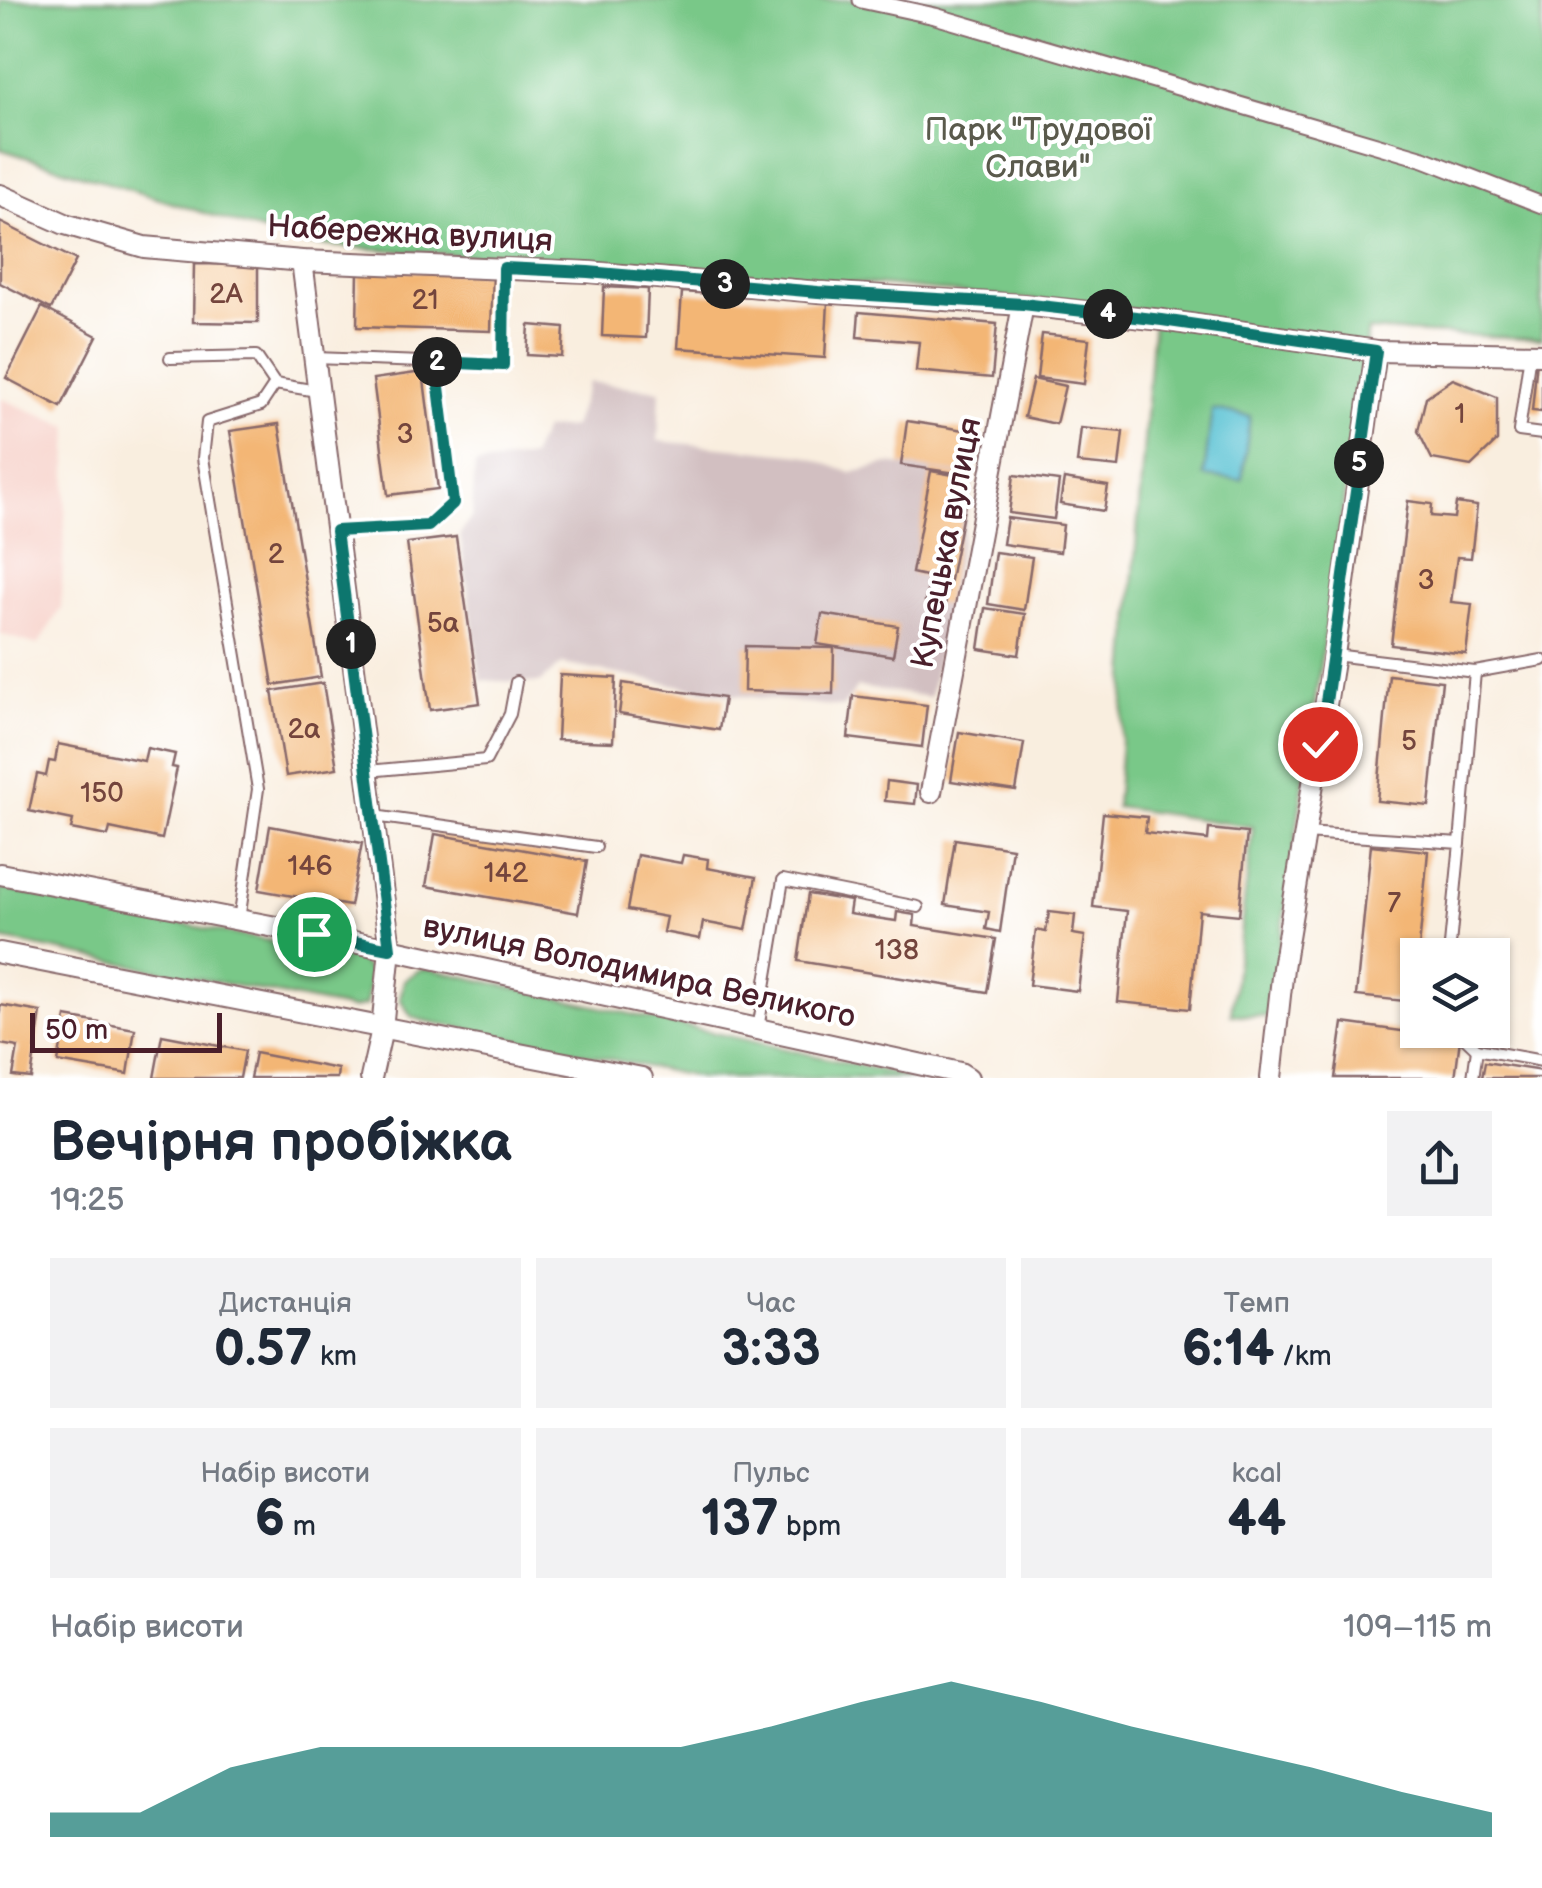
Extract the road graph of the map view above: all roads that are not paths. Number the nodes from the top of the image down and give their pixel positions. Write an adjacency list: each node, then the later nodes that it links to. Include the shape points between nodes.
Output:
1 (861, 0): 3 (street, via 1424,159)
2 (0, 195): 4 (street, Набережна вулиця, via 144,247)
3 (1542, 205)
4 (302, 262): 5 (street, Набережна вулиця); 10 (street)
5 (504, 268): 6 (street, Набережна вулиця); 11 (lane, via 503,365)
6 (1023, 304): 7 (street, Набережна вулиця); 21 (street, Купецька вулиця)
7 (1376, 351): 8 (street, Набережна вулиця); 16 (street)
8 (1536, 353): 14 (lane, via 1519,431)
9 (170, 358): 12 (lane, via 256,356)
10 (314, 358): 11 (lane); 13 (street)
11 (436, 362): 15 (lane, via 453,503 428,526)
12 (275, 384): 13 (lane); 28 (lane, via 260,405 206,422 203,458 258,788)
13 (318, 391): 15 (street)
14 (1542, 434)
15 (336, 531): 20 (street)
16 (1334, 656): 18 (lane); 23 (street)
17 (1542, 660): 18 (lane)
18 (1475, 672): 24 (lane)
19 (516, 682): 20 (lane, via 510,714 486,760)
20 (367, 772): 22 (street)
21 (931, 792)
22 (373, 816): 25 (lane); 30 (street)
23 (1305, 833): 24 (lane); 39 (street)
24 (1460, 843): 29 (lane)
25 (596, 847)
26 (0, 874): 28 (street, вулиця Володимира Великого)
27 (918, 906): 32 (lane, via 783,880)
28 (238, 920): 30 (street, вулиця Володимира Великого)
29 (1451, 938)
30 (390, 949): 32 (street, вулиця Володимира Великого); 33 (street)
31 (0, 953): 33 (street)
32 (758, 1029): 38 (street, вулиця Володимира Великого)
33 (382, 1030): 36 (street); 37 (street)
34 (1477, 1049): 35 (lane); 40 (lane)
35 (1542, 1061)
36 (370, 1078)
37 (642, 1078)
38 (968, 1078)
39 (1271, 1078)
40 (1473, 1078)

